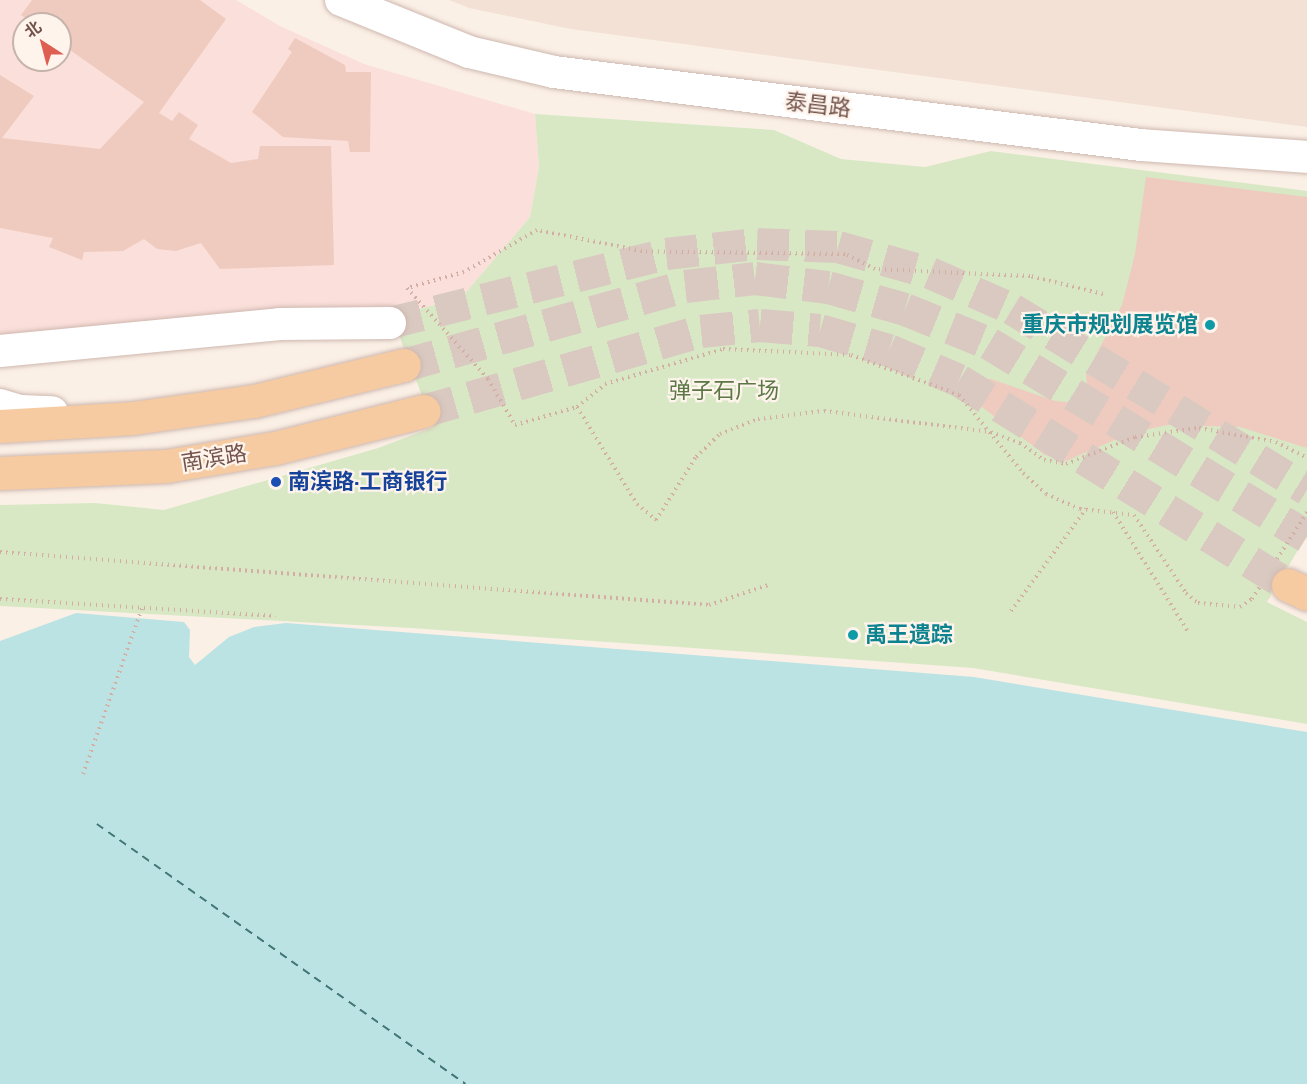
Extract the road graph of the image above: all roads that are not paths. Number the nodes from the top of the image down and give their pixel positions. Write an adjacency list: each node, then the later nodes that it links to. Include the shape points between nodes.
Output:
1 (341, 0): 2 (street, 泰昌路, via 469,52 554,72 1141,145)
2 (1307, 157)
3 (390, 323): 4 (street, via 280,324)
4 (0, 351)
5 (404, 365): 8 (main road, via 254,400)
6 (0, 405): 8 (street, via 20,411)
7 (423, 411): 10 (main road, 南滨路, via 274,448 166,466)
8 (133, 418): 9 (main road)
9 (0, 426)
10 (0, 473)

